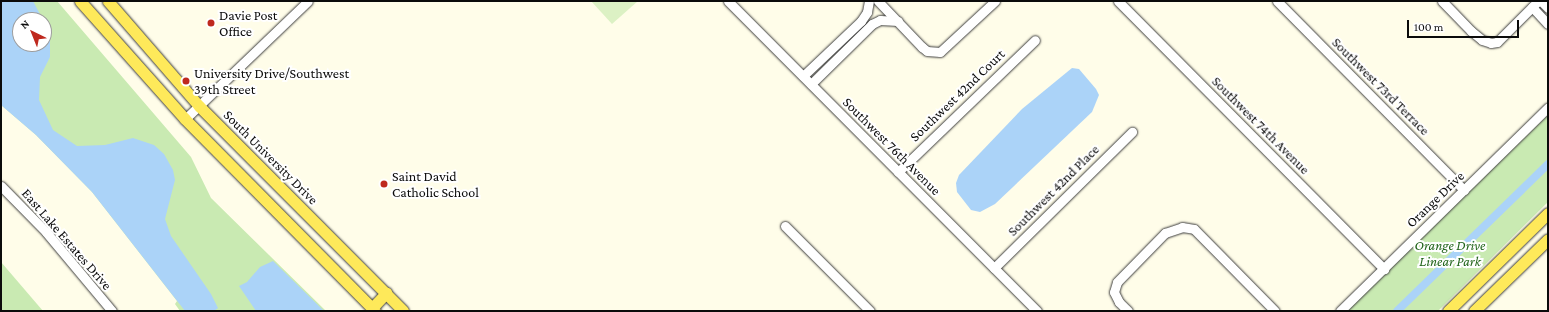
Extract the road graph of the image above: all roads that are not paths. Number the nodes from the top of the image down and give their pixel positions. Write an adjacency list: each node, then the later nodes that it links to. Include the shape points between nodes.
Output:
1 (80, 1): 20 (main road)
2 (108, 1): 18 (main road, South University Drive)
3 (308, 1): 18 (street)
4 (728, 1): 16 (street, Southwest 76th Avenue)
5 (869, 1): 16 (street, via 864,17)
6 (878, 1): 13 (street)
7 (996, 1): 13 (street, via 940,52 927,51)
8 (1118, 1): 29 (street, Southwest 74th Avenue)
9 (1277, 1): 24 (street, Southwest 73rd Terrace)
10 (1442, 1): 11 (street, via 1482,40 1497,42)
11 (1537, 3): 12 (street); 14 (street)
12 (1548, 8)
13 (898, 21): 17 (street, via 880,20 872,24)
14 (1548, 24)
15 (1034, 40): 22 (street, Southwest 42nd Court)
16 (803, 76): 17 (street, Southwest 76th Avenue)
17 (811, 84): 22 (street, Southwest 76th Avenue)
18 (199, 106): 20 (street); 30 (main road, South University Drive)
19 (1548, 107): 24 (street, Orange Drive)
20 (185, 119): 31 (main road)
21 (1132, 132): 28 (street, Southwest 42nd Place)
22 (898, 172): 28 (street, Southwest 76th Avenue)
23 (1, 186): 32 (street, East Lake Estates Drive, via 46,232)
24 (1464, 190): 29 (street, Orange Drive)
25 (1548, 213): 39 (main road)
26 (786, 226): 34 (street)
27 (1548, 239): 40 (main road)
28 (994, 268): 35 (street, Southwest 76th Avenue)
29 (1384, 269): 38 (street, Orange Drive)
30 (386, 294): 31 (main road); 33 (main road, South University Drive)
31 (373, 309)
32 (112, 311)
33 (403, 311)
34 (870, 311)
35 (1037, 311)
36 (1128, 311): 37 (street, via 1114,292 1117,282 1165,234 1182,226 1194,229)
37 (1275, 311)
38 (1340, 311)
39 (1448, 311)
40 (1474, 311)

